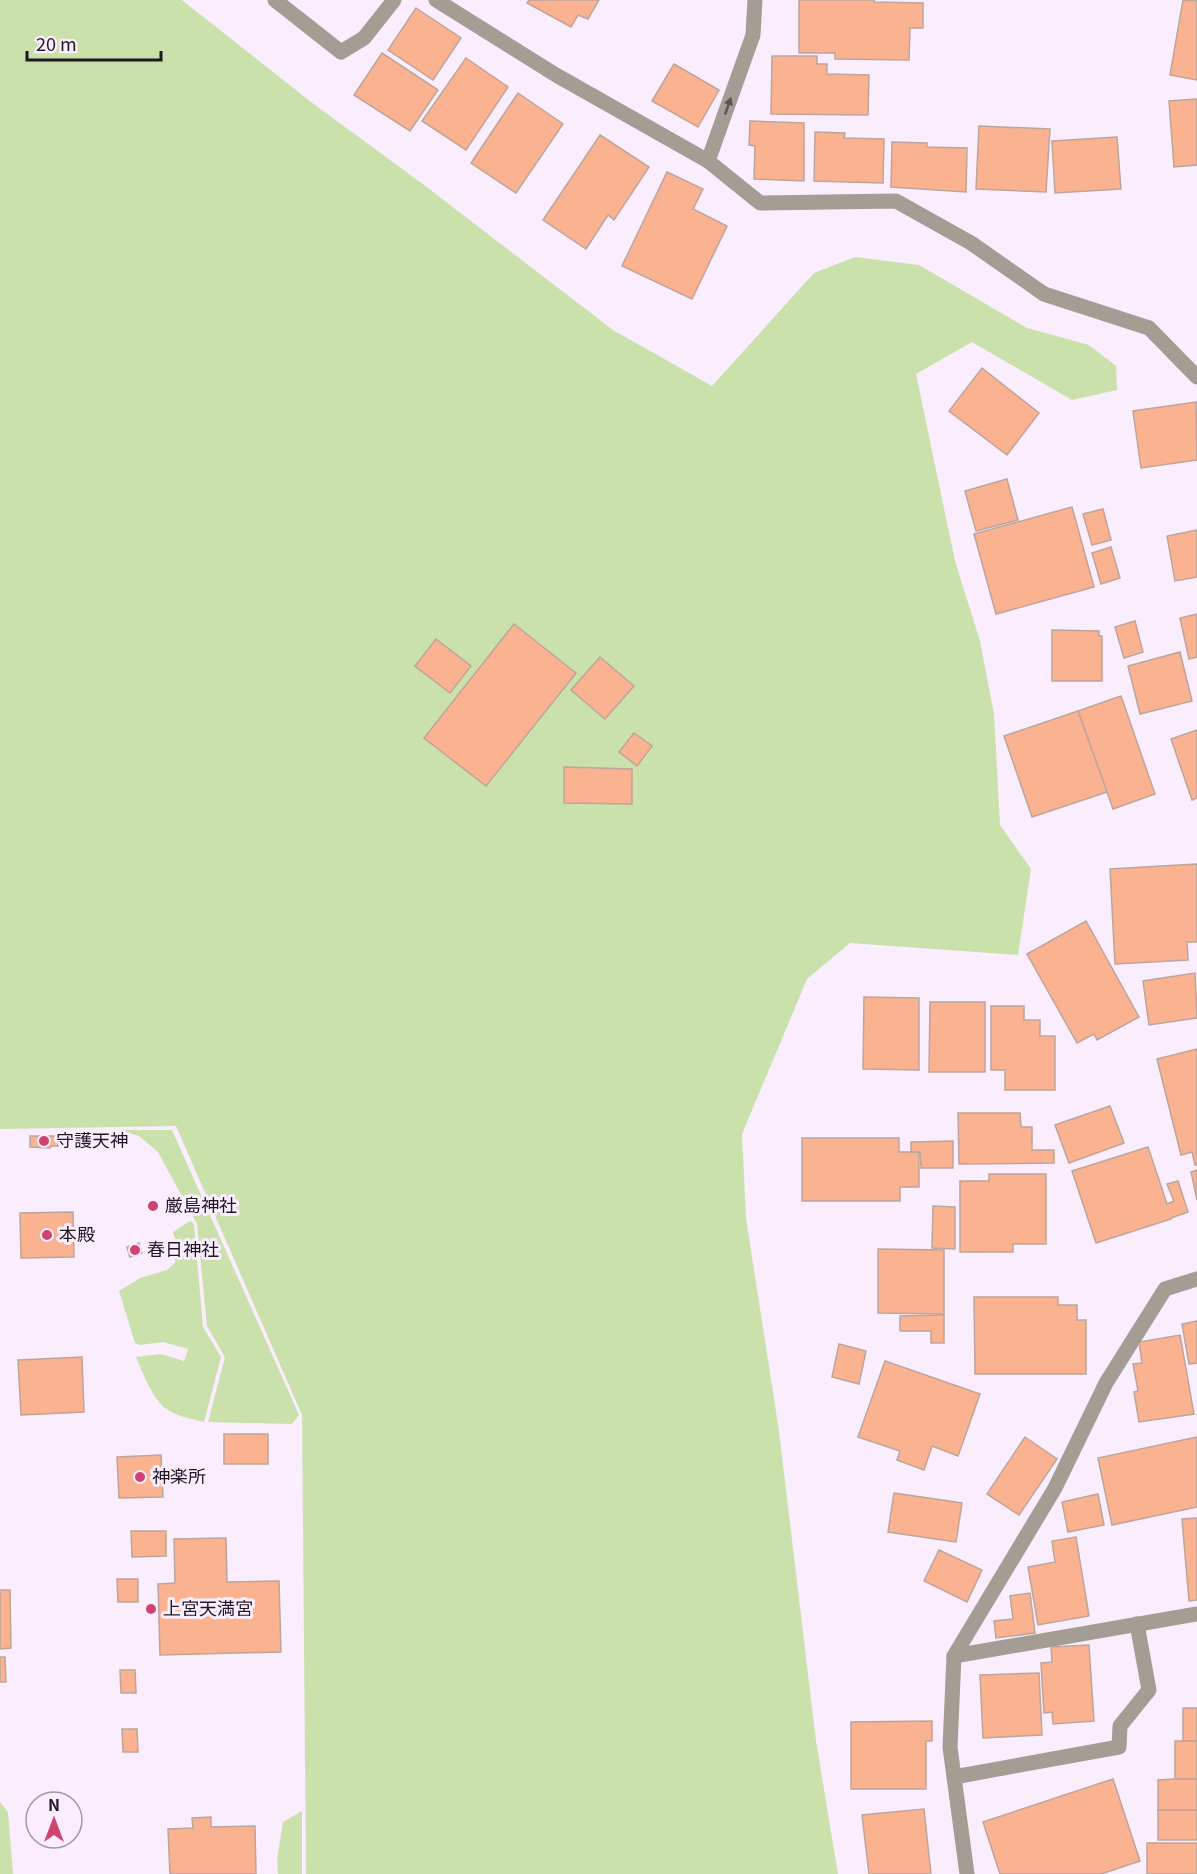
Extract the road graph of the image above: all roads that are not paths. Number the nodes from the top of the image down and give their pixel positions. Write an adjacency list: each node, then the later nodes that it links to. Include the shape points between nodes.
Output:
1 (275, 0): 2 (street, via 341,52 364,38)
2 (394, 0)
3 (436, 0): 5 (street, via 556,75)
4 (755, 0): 5 (street, one-way to 4, via 753,35)
5 (708, 161): 6 (street, via 760,203 896,201 971,243 1044,294 1149,328)
6 (1197, 377)
7 (1197, 1279): 10 (street, via 1165,1289 1106,1383 1055,1488)
8 (1197, 1614): 9 (street)
9 (1137, 1624): 10 (street); 11 (street, via 1149,1690 1120,1726 1119,1747)
10 (954, 1656): 11 (street, via 950,1746)
11 (954, 1777): 12 (street)
12 (967, 1874)

